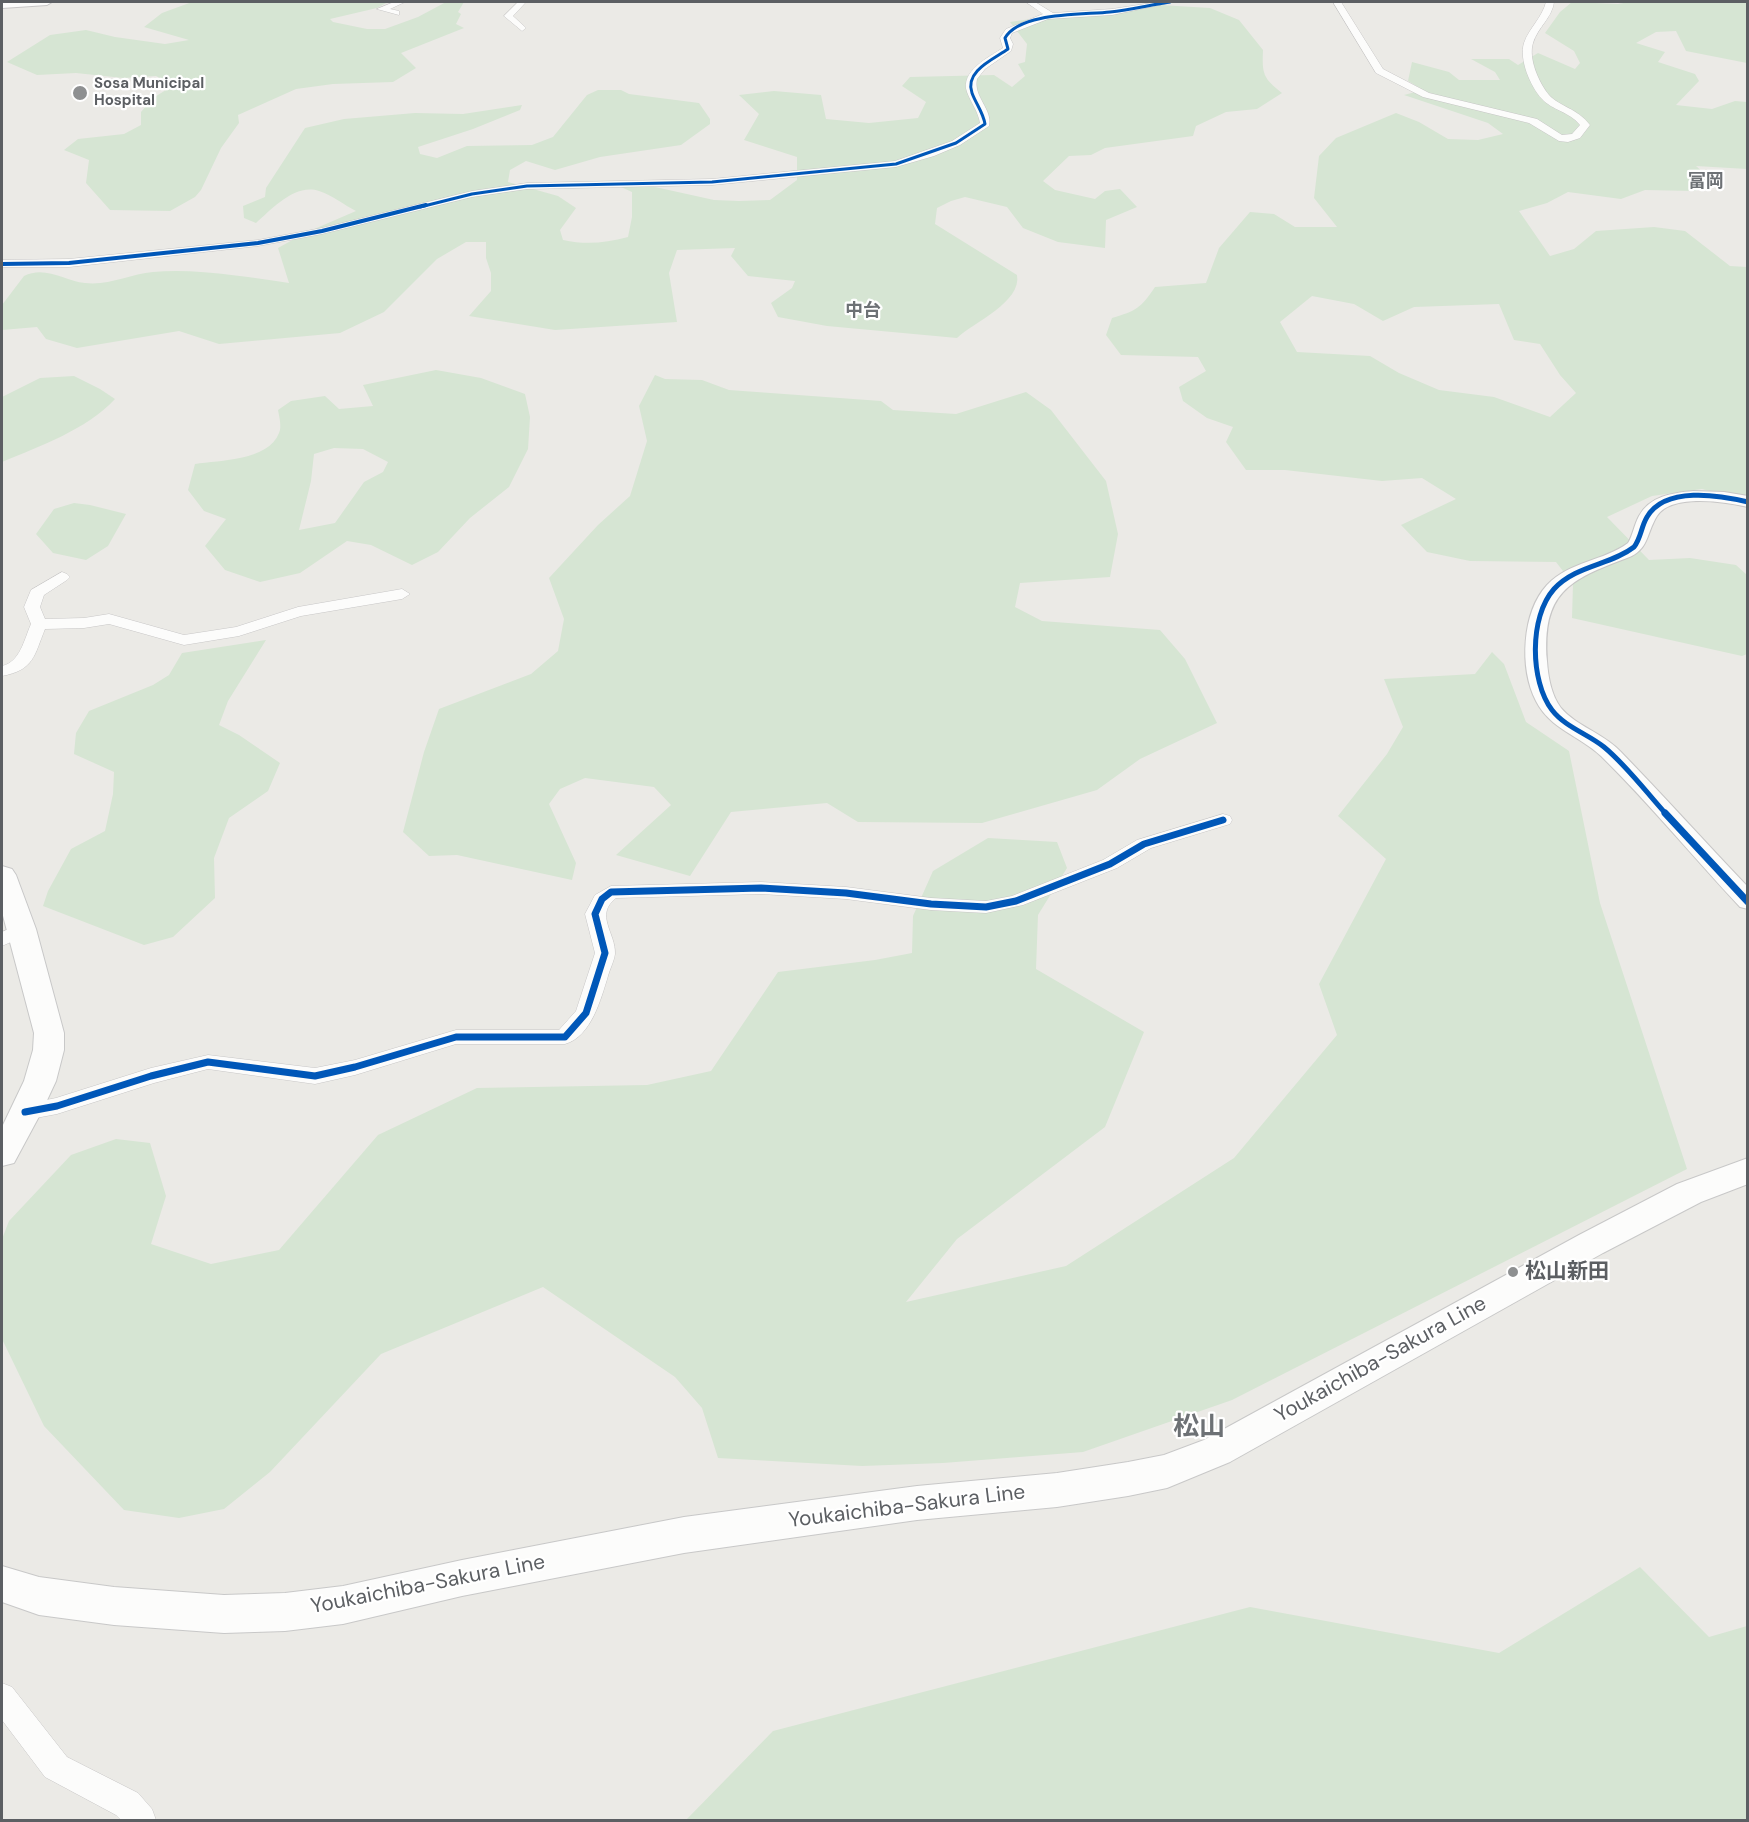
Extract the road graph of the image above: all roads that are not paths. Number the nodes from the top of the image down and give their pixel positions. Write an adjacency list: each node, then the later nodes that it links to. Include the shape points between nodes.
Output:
1 (48, 2): 8 (street)
2 (401, 2): 9 (street, via 381,9)
3 (522, 2): 11 (street, via 508,16)
4 (1030, 2): 10 (street)
5 (1170, 2): 10 (street, via 1112,12)
6 (1337, 2): 7 (street, via 1379,71 1426,95 1533,122 1568,139 1582,132 1585,125 1577,115 1546,98 1531,72 1527,49)
7 (1550, 2)
8 (2, 5)
9 (396, 13)
10 (1050, 15): 12 (street, via 1006,33 1008,49 976,71 971,91 984,112 985,124 956,143 903,162 712,182 527,186 472,194 258,243 69,263)
11 (522, 28)
12 (2, 264)
13 (1748, 502): 20 (street, via 1714,495 1661,502 1647,515 1638,544 1632,550 1559,583 1546,596 1539,611 1535,652 1539,686 1557,716 1605,747)
14 (62, 577): 16 (street, via 38,592 32,607)
15 (402, 594): 16 (street, via 297,612 239,631 184,640 109,619)
16 (39, 624): 17 (street, via 26,656 16,668)
17 (2, 671)
18 (1223, 820): 22 (street, via 1144,844 1110,864 1016,901 986,907 761,888 611,892 602,899 595,914 605,953 599,974 586,1013 565,1037 456,1037 315,1076 208,1062)
19 (2, 875): 21 (main road)
20 (1748, 902)
21 (12, 934): 22 (main road, via 49,1033 44,1073)
22 (26, 1112): 23 (main road)
23 (2, 1154)
24 (1748, 1170): 25 (main road, Youkaichiba-Sakura Line, via 1689,1194 1591,1244 1217,1451 1167,1471 1057,1490 917,1503 684,1535 344,1605 285,1612 224,1614 114,1606 39,1596)
25 (2, 1584)
26 (2, 1697): 27 (street, via 56,1767 127,1804)
27 (141, 1821)

